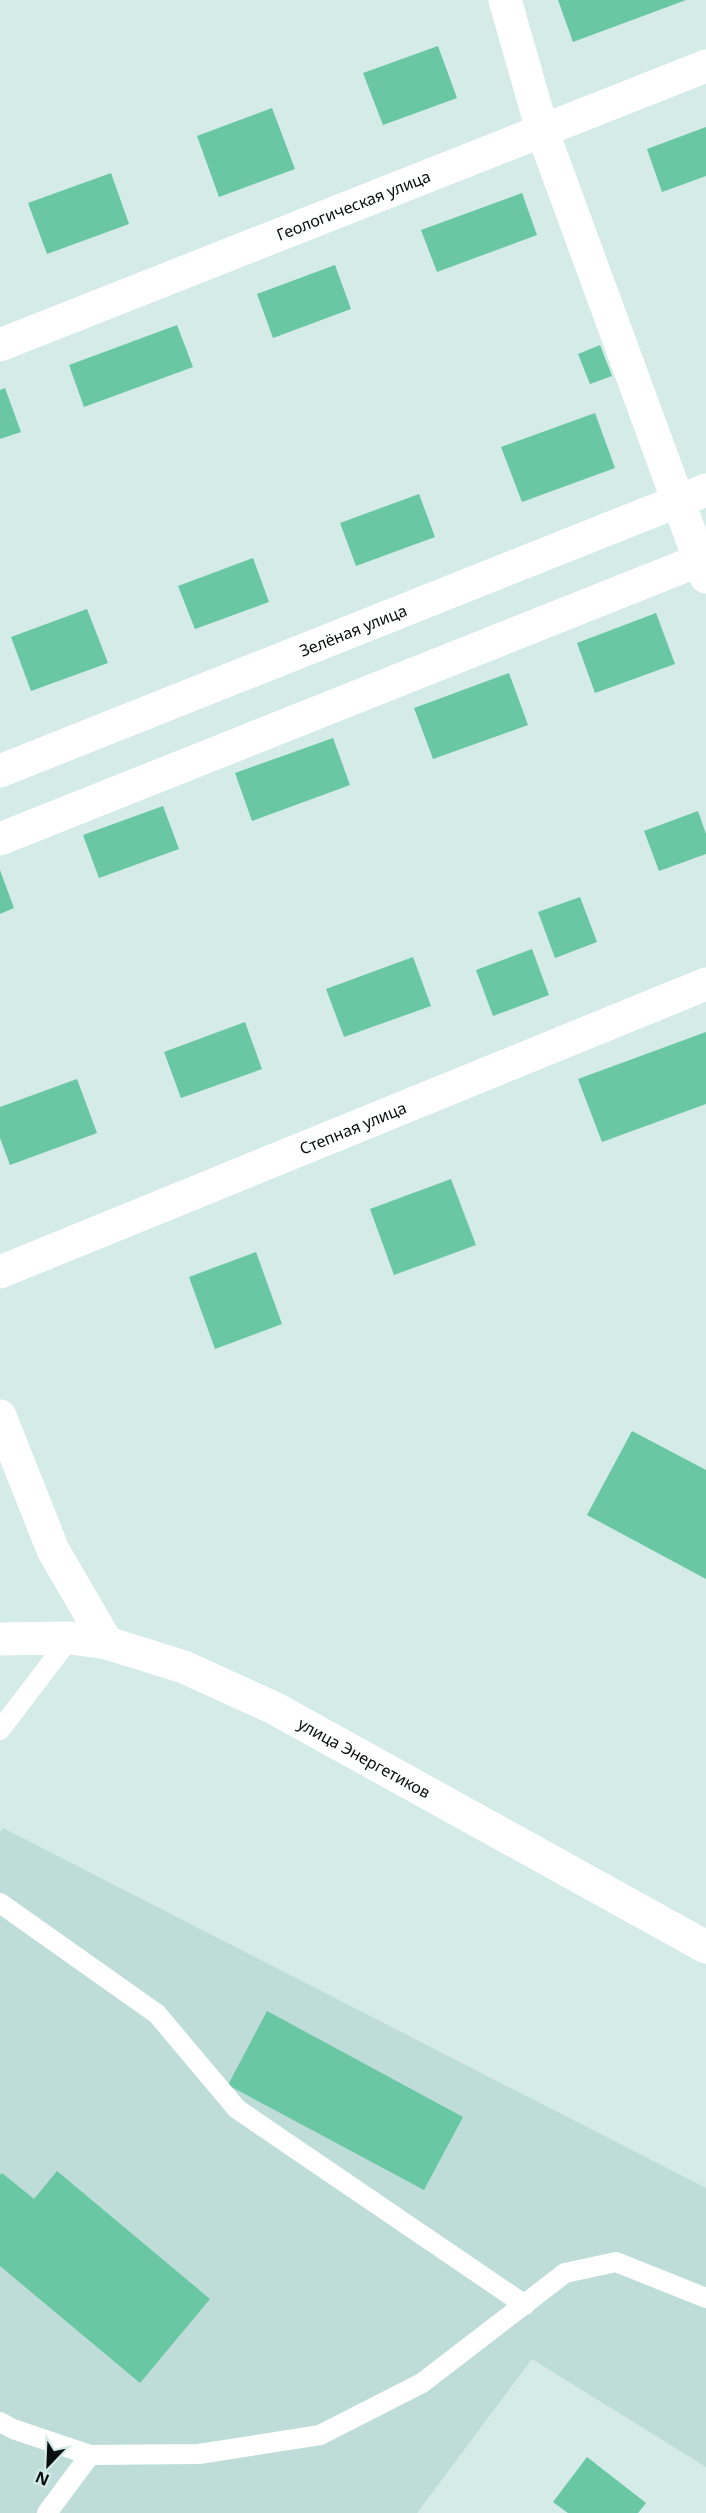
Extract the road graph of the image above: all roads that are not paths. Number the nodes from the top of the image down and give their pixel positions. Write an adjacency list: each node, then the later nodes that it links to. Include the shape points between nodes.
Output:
1 (505, 0): 3 (street)
2 (706, 66): 3 (street, Геологическая улица)
3 (543, 132): 4 (street, Геологическая улица); 5 (street)
4 (0, 345)
5 (692, 495): 6 (street); 7 (street, Зелёная улица)
6 (703, 568): 8 (street)
7 (0, 771)
8 (0, 839)
9 (706, 984): 10 (street, Степная улица)
10 (0, 1272)
11 (0, 1416): 14 (street, via 53,1550)
12 (70, 1638): 13 (street, улица Энергетиков); 14 (street, улица Энергетиков); 15 (lane)
13 (0, 1639)
14 (107, 1643): 17 (street, улица Энергетиков, via 184,1667 274,1708)
15 (0, 1730)
16 (0, 1903): 19 (lane, via 157,2014 237,2109)
17 (706, 1947)
18 (706, 2298): 19 (lane, via 616,2262 565,2273)
19 (525, 2306): 21 (lane, via 422,2383 320,2435 199,2454)
20 (0, 2422): 21 (lane)
21 (90, 2455): 22 (lane)
22 (47, 2513)

